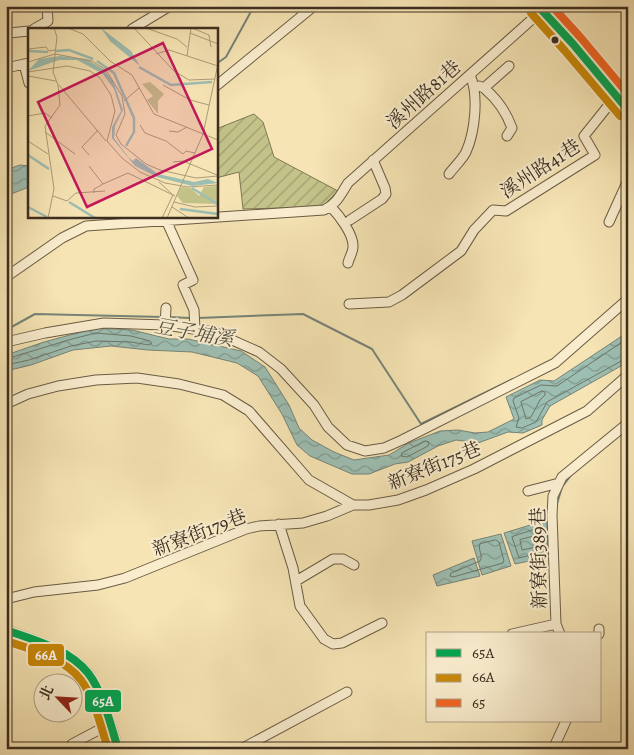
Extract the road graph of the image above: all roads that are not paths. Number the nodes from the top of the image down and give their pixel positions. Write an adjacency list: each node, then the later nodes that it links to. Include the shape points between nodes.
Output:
1 (47, 6): 5 (street, via 48,20)
2 (170, 6): 6 (street)
3 (314, 6): 14 (street)
4 (542, 8): 12 (street, 溪州路81巷); 17 (street)
5 (36, 28)
6 (134, 28)
7 (28, 32): 8 (street)
8 (9, 33)
9 (26, 63): 11 (street); 13 (street)
10 (509, 66): 16 (street)
11 (6, 68)
12 (470, 74): 15 (street); 20 (street, 溪州路81巷)
13 (28, 76)
14 (218, 84)
15 (474, 84): 16 (street); 21 (street, via 472,132 466,153)
16 (484, 88): 19 (street, via 508,118 512,128)
17 (616, 96): 18 (street); 33 (street, 溪州路41巷, via 584,136 595,155 506,211 493,210 474,230 461,252 402,295 389,302)
18 (628, 110)
19 (507, 136)
20 (373, 160): 23 (street, 溪州路81巷, via 348,183); 28 (street, via 386,194)
21 (448, 174)
22 (628, 180): 29 (street)
23 (331, 207): 24 (street); 30 (street, via 340,216 352,241)
24 (218, 217)
25 (198, 218): 27 (street)
26 (139, 219): 27 (street); 31 (street, via 86,226 62,238)
27 (166, 220): 34 (street, via 193,280 184,286 194,310)
28 (350, 220)
29 (609, 222)
30 (348, 263)
31 (6, 277)
32 (628, 299): 34 (street, via 556,363 402,440 384,448 365,451 347,445 328,427 299,387 259,352)
33 (349, 304)
34 (195, 322): 35 (street, via 165,317 104,323)
35 (6, 342)
36 (624, 378): 37 (street); 42 (street, 新寮街175巷, via 587,411 474,469 398,500)
37 (628, 389)
38 (6, 404): 42 (street, 新寮街175巷, via 58,386 137,378 223,395 249,411 309,480)
39 (628, 423): 40 (street, 新寮街389巷, via 562,477)
40 (559, 483): 41 (street); 48 (street, 新寮街389巷, via 553,496 552,515)
41 (528, 491)
42 (353, 504): 43 (street, 新寮街179巷, via 303,523)
43 (279, 524): 45 (street); 46 (street, 新寮街179巷, via 246,529 125,578)
44 (354, 565): 45 (street, via 343,559 333,559)
45 (296, 581): 47 (street, via 300,606 321,635 333,644 342,643)
46 (6, 599)
47 (382, 623)
48 (556, 624): 50 (street); 51 (street, 新寮街389巷)
49 (6, 630): 54 (street, via 67,655 88,672)
50 (521, 632)
51 (559, 632)
52 (347, 692): 57 (street)
53 (566, 722): 58 (street)
54 (110, 724): 55 (street, via 72,744); 56 (street)
55 (70, 749)
56 (118, 749)
57 (241, 749)
58 (553, 749)

